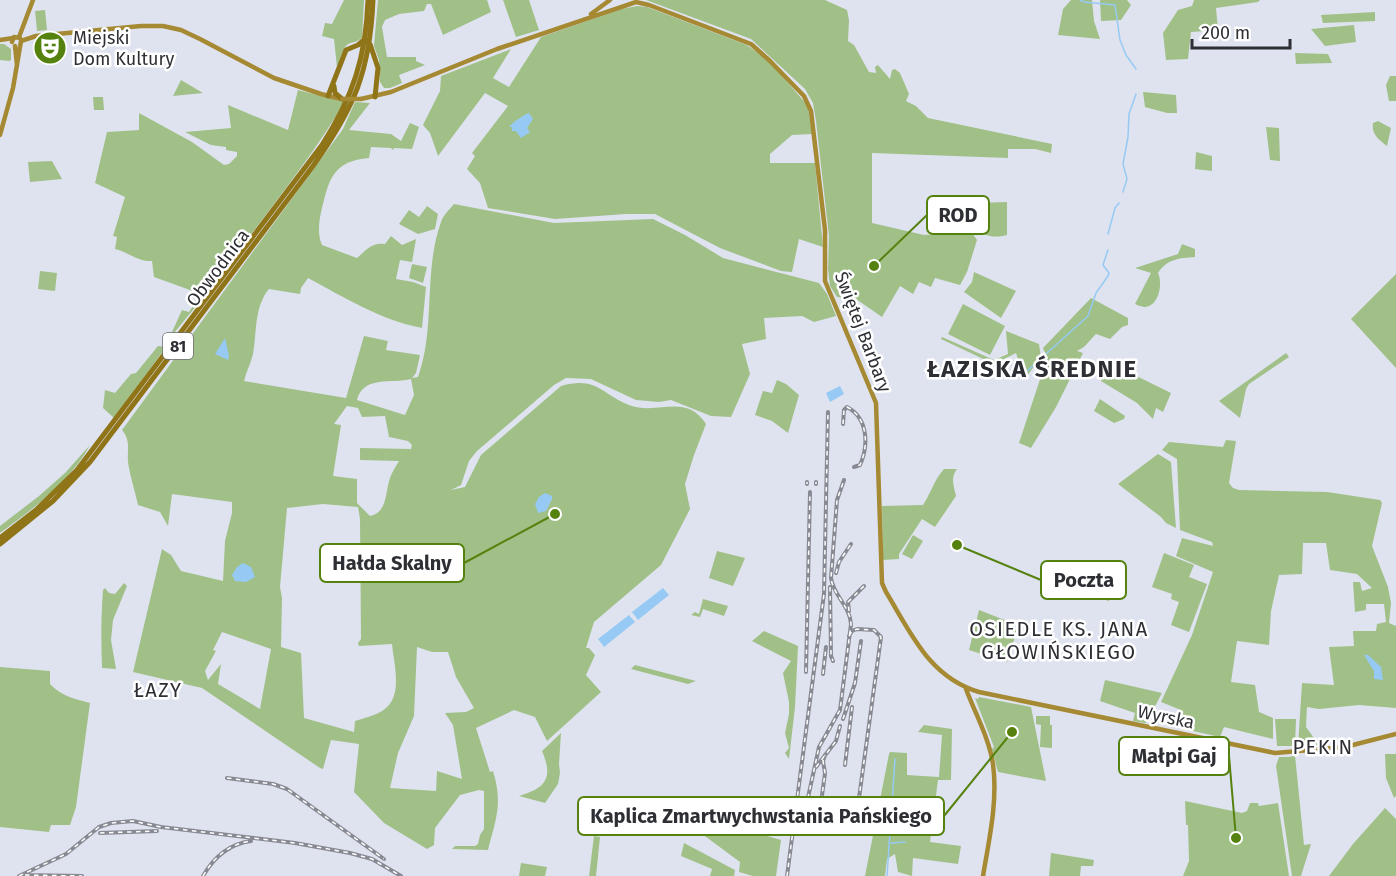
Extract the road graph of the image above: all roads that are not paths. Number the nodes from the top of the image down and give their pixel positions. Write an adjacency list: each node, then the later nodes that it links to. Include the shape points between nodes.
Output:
1 (33, 0): 6 (street)
2 (368, 0): 10 (main road, Obwodnica / 81)
3 (373, 0): 10 (main road, Obwodnica / 81)
4 (610, 0): 7 (street)
5 (635, 1): 7 (street, Świętej Barbary); 22 (street, Świętej Barbary, via 751,44 809,104 825,230 825,281 876,403 882,583 931,664)
6 (28, 12): 9 (street); 9 (street)
7 (586, 18): 17 (street, Świętej Barbary)
8 (0, 40): 9 (street, Świętej Barbary)
9 (18, 40): 16 (street, Świętej Barbary, via 163,26 181,30 274,78); 19 (street, via 14,88)
10 (368, 40): 11 (main road); 12 (main road, Obwodnica / 81); 13 (main road, Obwodnica / 81); 14 (main road)
11 (355, 46): 12 (main road); 15 (main road, via 344,54)
12 (362, 56): 20 (main road, Obwodnica / 81, via 350,96 310,162 77,470)
13 (366, 63): 14 (main road, via 372,59); 21 (main road, Obwodnica / 81, via 338,130 90,462 36,517)
14 (377, 63): 17 (main road)
15 (333, 85): 16 (main road); 18 (main road)
16 (328, 96): 18 (street, Świętej Barbary)
17 (378, 96): 18 (street, Świętej Barbary, bridge)
18 (342, 99)
19 (1, 133)
20 (0, 538)
21 (0, 544)
22 (966, 689): 23 (street, Wyrska); 24 (street)
23 (975, 692): 24 (street, via 972,699); 25 (street, Wyrska, via 1275,753 1345,747)
24 (976, 715): 26 (street, via 990,753 994,780)
25 (1396, 734)
26 (983, 876)

